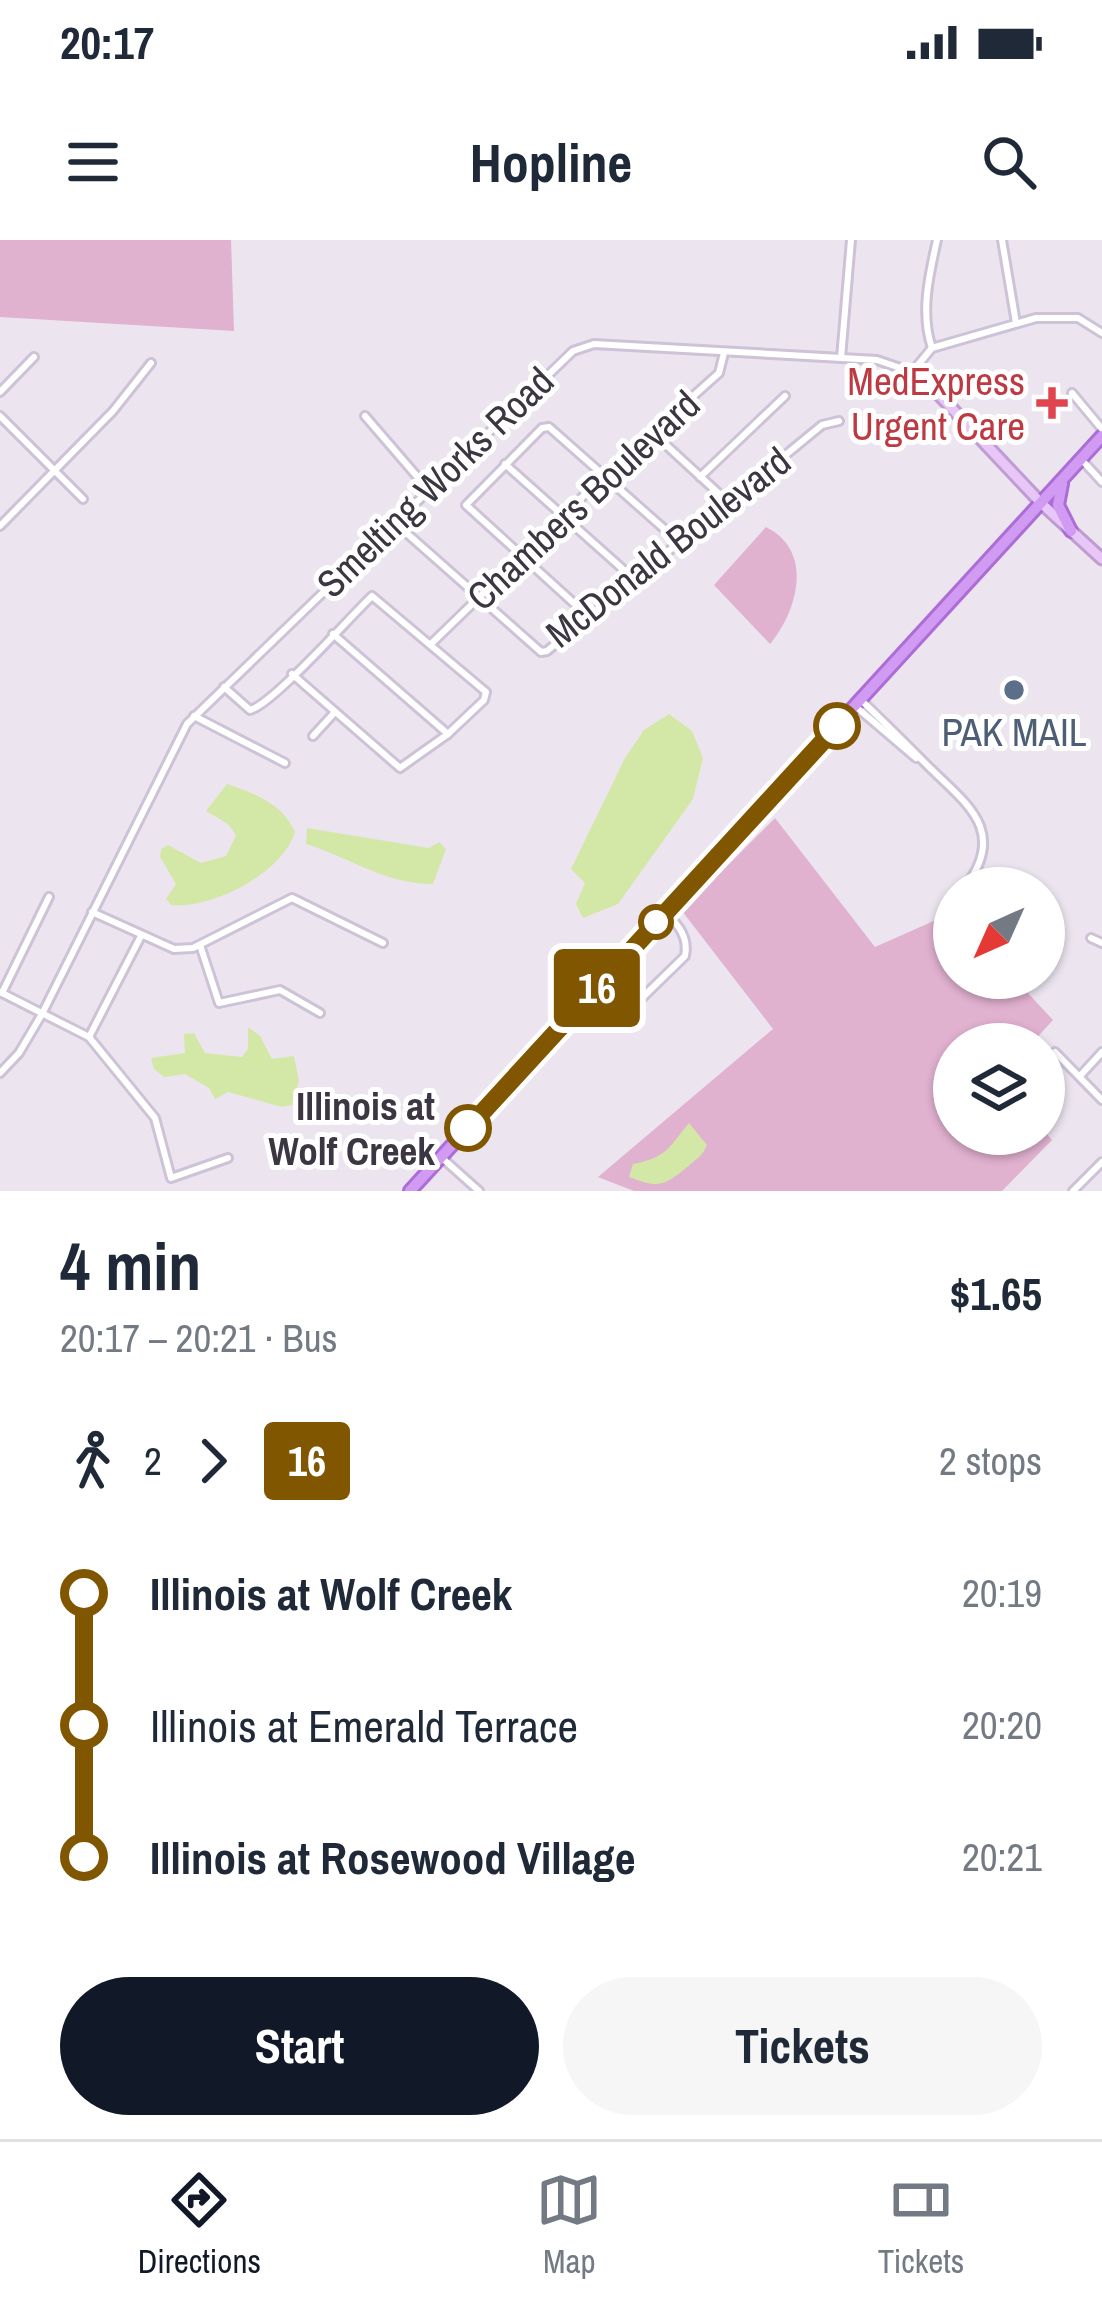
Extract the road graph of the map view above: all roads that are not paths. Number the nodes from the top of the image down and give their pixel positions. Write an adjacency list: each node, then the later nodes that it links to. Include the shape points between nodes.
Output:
1 (850, 240): 9 (street)
2 (937, 240): 6 (street, via 926,331)
3 (1002, 240): 4 (street)
4 (1016, 323): 5 (street, via 1064,315); 6 (street)
5 (1102, 333)
6 (932, 348): 11 (street)
7 (724, 353): 9 (street, Smelting Works Road); 19 (street, Chambers Boulevard, via 719,373); 27 (street, Smelting Works Road, via 581,347)
8 (34, 357): 12 (street)
9 (841, 358): 11 (street, Smelting Works Road)
10 (151, 363): 22 (street)
11 (912, 372): 30 (street)
12 (0, 392)
13 (1072, 393): 18 (street)
14 (785, 396): 25 (street)
15 (0, 416): 22 (street)
16 (364, 416): 27 (street)
17 (839, 421): 29 (street, McDonald Boulevard, via 822,425)
18 (1102, 432): 20 (main road)
19 (653, 433): 23 (street, Chambers Boulevard); 25 (street)
20 (1081, 459): 24 (main road); 26 (street)
21 (505, 464): 23 (street, via 549,428); 31 (street); 36 (street, via 466,505)
22 (55, 471): 28 (street); 33 (street)
23 (605, 475): 31 (street, Chambers Boulevard); 35 (street)
24 (1066, 475): 30 (main road); 34 (main road, via 1058,506)
25 (700, 477): 29 (street)
26 (1102, 482)
27 (428, 488): 32 (street, Smelting Works Road)
28 (83, 500)
29 (728, 502): 35 (street, McDonald Boulevard)
30 (1040, 503): 34 (street); 45 (main road)
31 (562, 516): 36 (street, Chambers Boulevard); 38 (street)
32 (394, 522): 39 (street, McDonald Boulevard); 44 (street, Smelting Works Road)
33 (0, 526)
34 (1071, 531): 37 (street)
35 (680, 542): 38 (street, McDonald Boulevard)
36 (520, 556): 39 (street, Chambers Boulevard); 40 (street)
37 (1102, 559)
38 (635, 580): 40 (street, McDonald Boulevard)
39 (478, 598): 40 (street, McDonald Boulevard, via 541,652); 42 (street, Chambers Boulevard)
40 (589, 617)
41 (333, 634): 42 (street, via 372,596); 43 (street); 48 (street)
42 (432, 643): 48 (street, via 483,688 484,700)
43 (292, 674): 44 (street, via 256,710); 46 (street)
44 (224, 687): 47 (street, Smelting Works Road)
45 (858, 703): 51 (street, via 969,804 982,832); 54 (main road)
46 (335, 712): 48 (street, via 400,768); 49 (street)
47 (194, 716): 50 (street); 53 (street, Smelting Works Road)
48 (448, 734)
49 (314, 736)
50 (284, 763)
51 (976, 867)
52 (49, 897): 60 (street)
53 (92, 912): 55 (street); 63 (street, Smelting Works Road)
54 (666, 912): 61 (street, via 686,940 685,956); 70 (main road)
55 (141, 936): 59 (street, via 174,949); 64 (street)
56 (1091, 938): 58 (street)
57 (383, 943): 59 (street, via 292,898)
58 (1102, 944)
59 (200, 945): 62 (street, via 220,1003 280,990)
60 (1, 993): 63 (street)
61 (642, 998)
62 (320, 1013)
63 (42, 1014): 64 (street); 67 (street, Smelting Works Road)
64 (89, 1036): 71 (street, via 155,1118 171,1178)
65 (1102, 1052): 68 (street)
66 (1065, 1062): 68 (street)
67 (0, 1072)
68 (1079, 1077): 69 (street)
69 (1102, 1100)
70 (441, 1157): 73 (main road); 74 (street)
71 (228, 1158)
72 (1102, 1162): 75 (street)
73 (410, 1191)
74 (479, 1191)
75 (1073, 1191)

